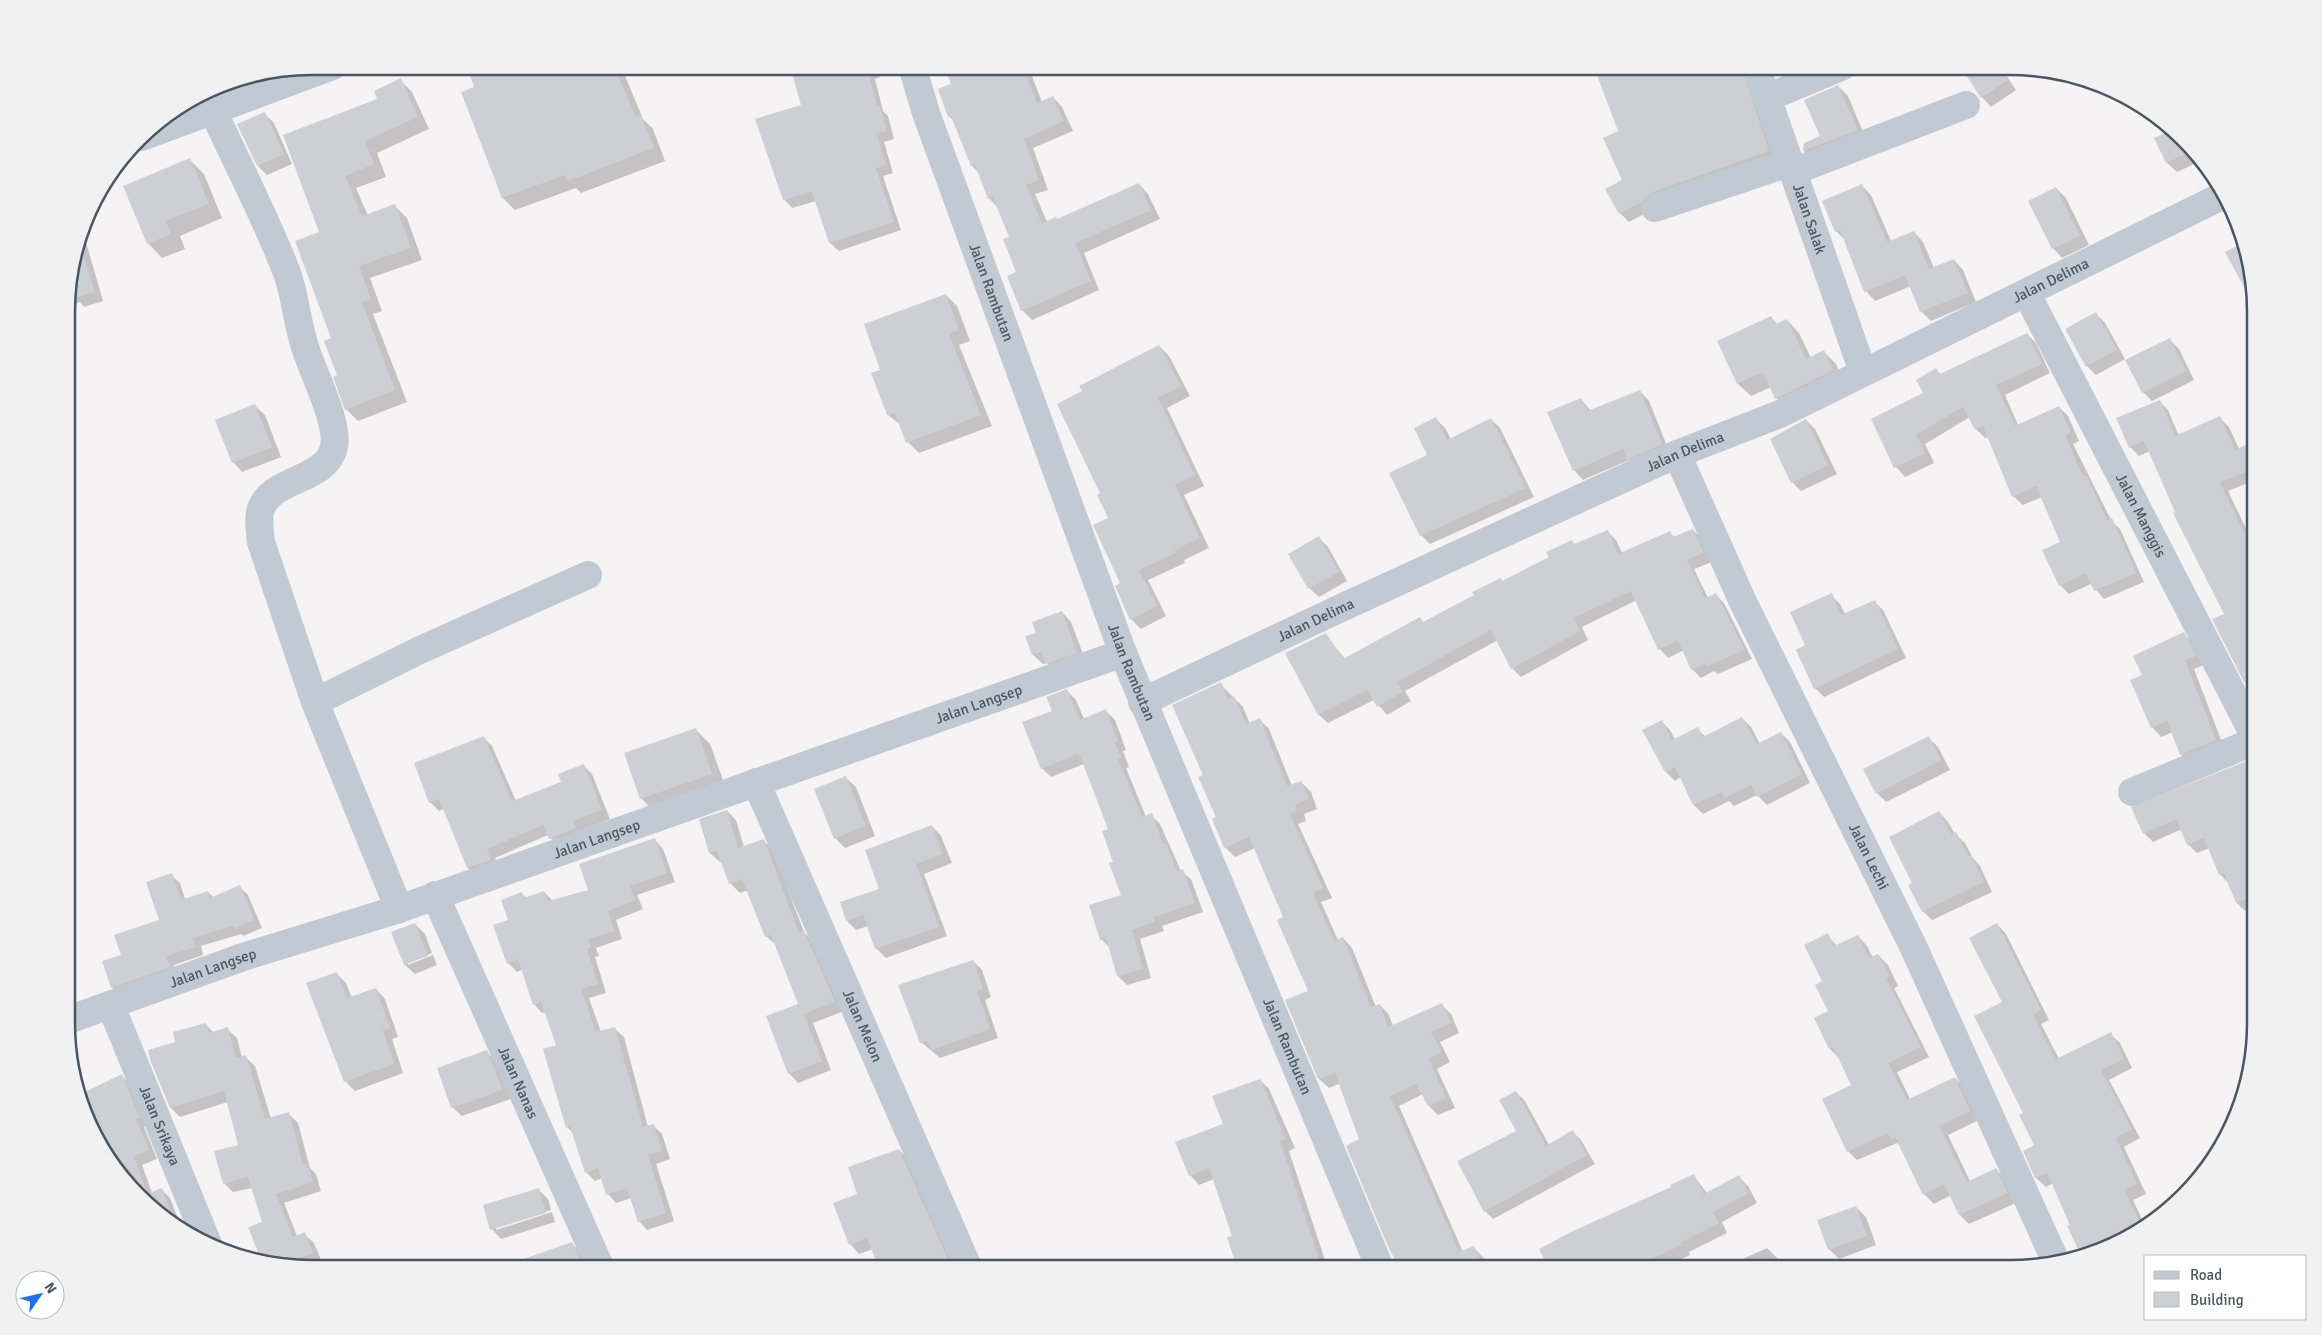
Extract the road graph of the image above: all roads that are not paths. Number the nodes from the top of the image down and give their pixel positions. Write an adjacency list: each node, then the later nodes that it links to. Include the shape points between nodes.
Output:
1 (308, 75): 7 (street)
2 (915, 75): 16 (street, Jalan Rambutan)
3 (1759, 75): 5 (street, Jalan Salak)
4 (1822, 75): 5 (street)
5 (1767, 98): 9 (street, Jalan Salak)
6 (1966, 105): 9 (street)
7 (213, 111): 8 (street); 17 (street, via 288,275 305,349 334,424 334,449 324,464 274,493 264,504 259,518 261,542)
8 (181, 116)
9 (1791, 168): 11 (street); 13 (street, Jalan Salak)
10 (2217, 198): 12 (street, Jalan Delima)
11 (1655, 208)
12 (2027, 294): 13 (street, Jalan Delima); 19 (street, Jalan Manggis)
13 (1863, 372): 14 (street, Jalan Delima, via 1780,414)
14 (1677, 454): 18 (street, Jalan Delima); 28 (street, Jalan Lechi, via 1743,602 1913,946)
15 (588, 576): 17 (street, via 420,650)
16 (1123, 653): 18 (street, Jalan Rambutan); 21 (street, Jalan Langsep)
17 (315, 702): 24 (street)
18 (1142, 702): 31 (street, Jalan Rambutan)
19 (2247, 723)
20 (2247, 742): 22 (street)
21 (756, 782): 23 (street, Jalan Langsep); 30 (street, Jalan Melon)
22 (2132, 792)
23 (435, 895): 24 (street, Jalan Langsep); 29 (street, Jalan Nanas)
24 (399, 908): 25 (street, Jalan Langsep, via 243,956)
25 (111, 1006): 26 (street, Jalan Langsep); 27 (street, Jalan Srikaya)
26 (75, 1018)
27 (204, 1234)
28 (2053, 1256)
29 (598, 1260)
30 (965, 1260)
31 (1377, 1260)

